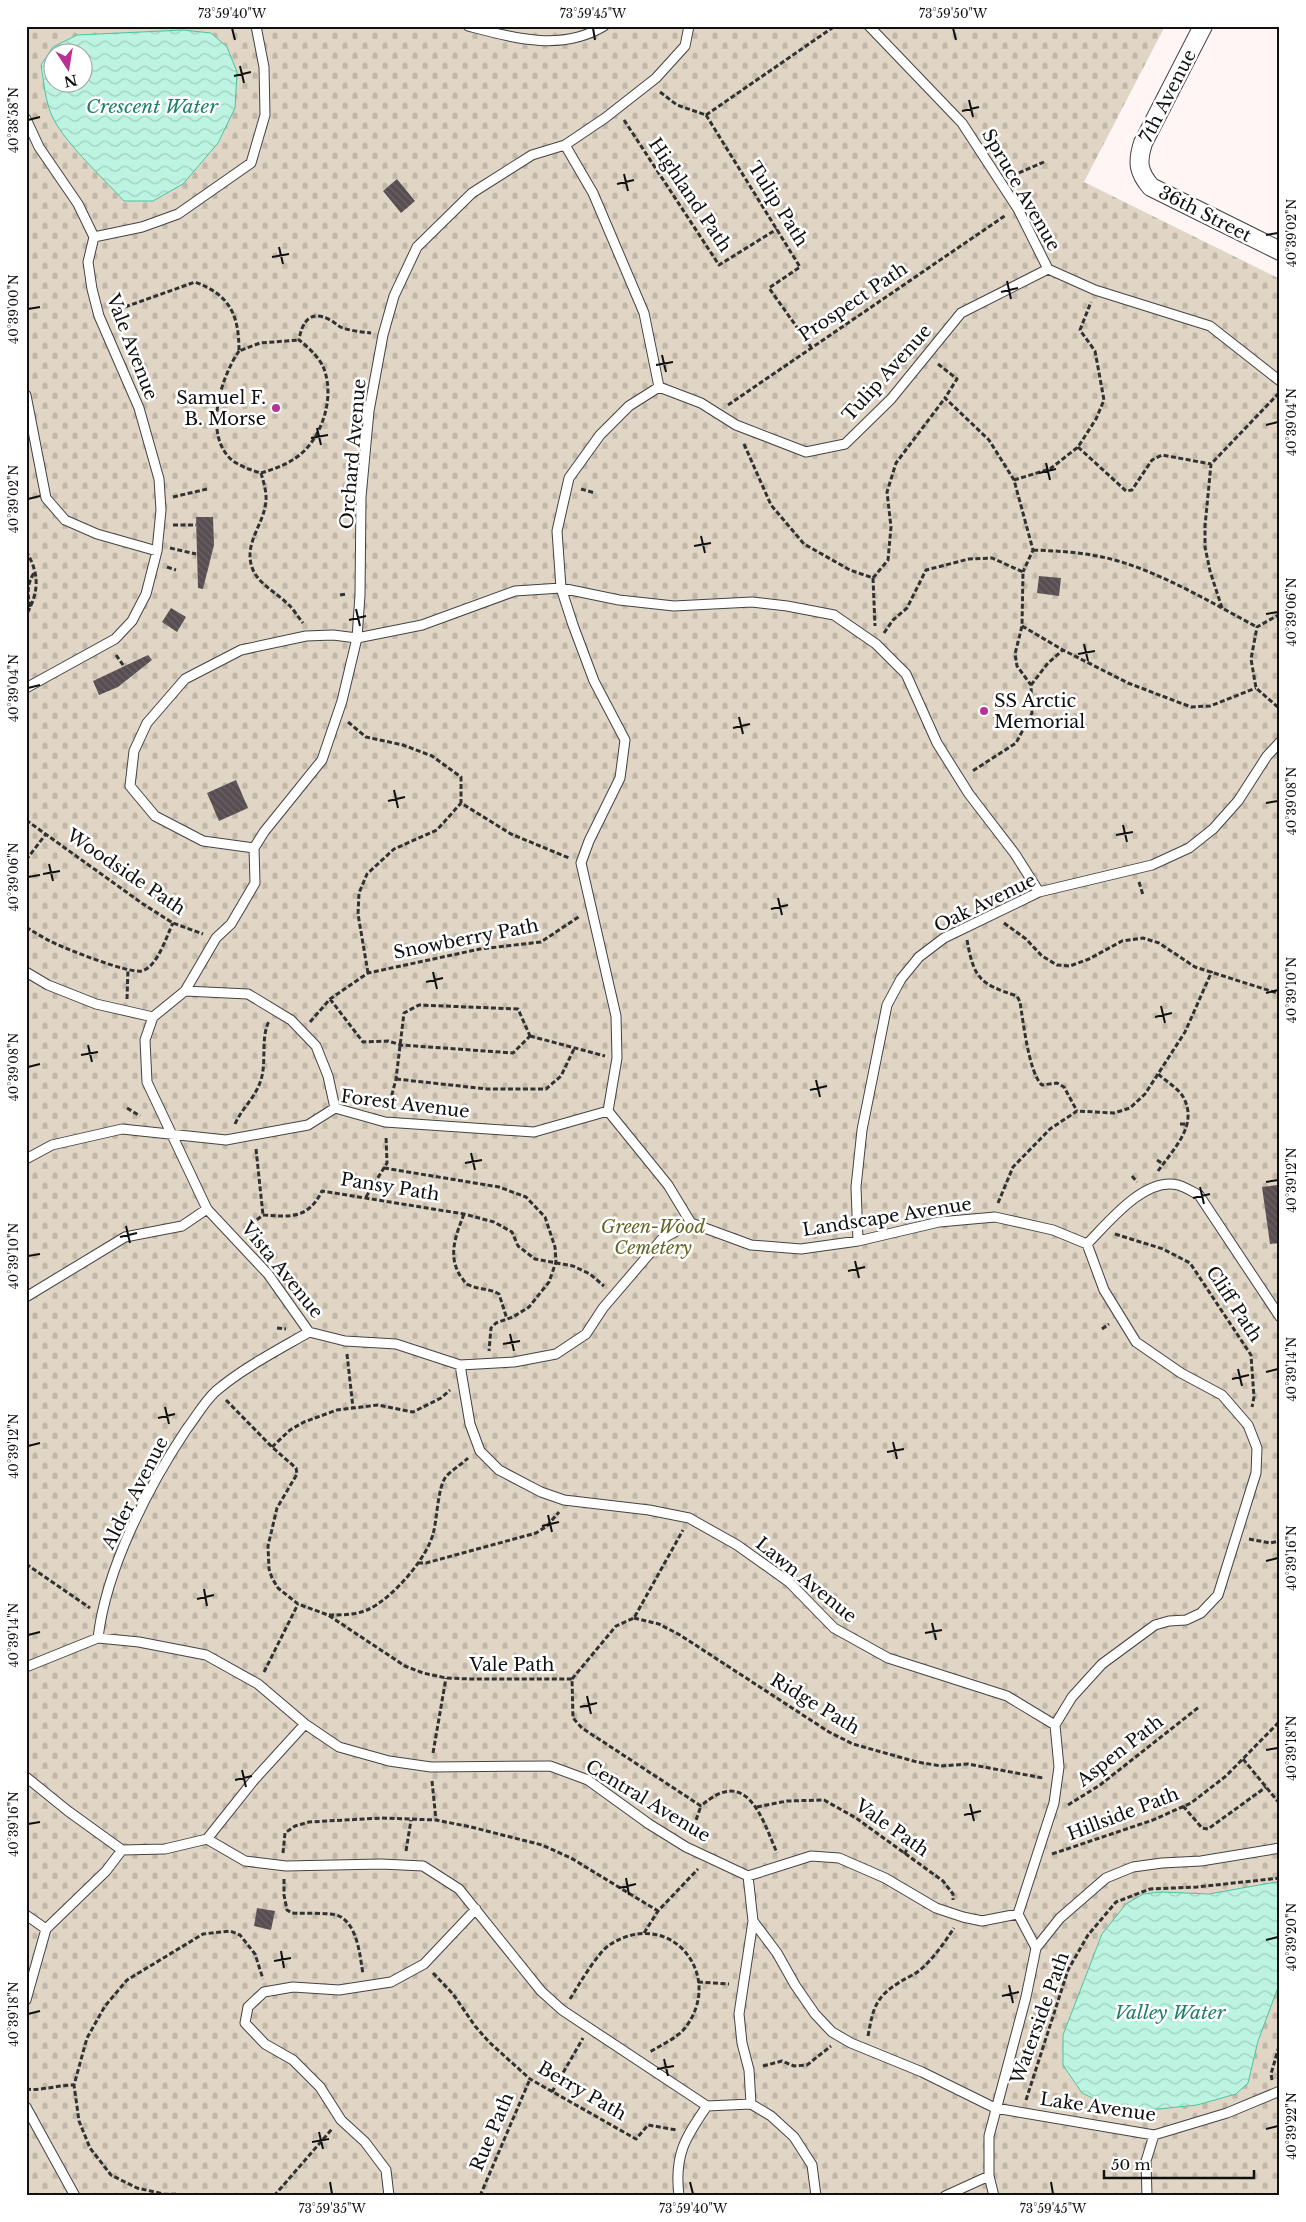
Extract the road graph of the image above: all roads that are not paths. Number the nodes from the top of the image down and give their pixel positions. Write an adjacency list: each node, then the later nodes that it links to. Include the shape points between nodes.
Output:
1 (256, 26): 10 (lane, via 264,67 265,115 251,163 178,214 142,227)
2 (468, 26): 3 (lane, via 522,40 567,40)
3 (604, 26)
4 (689, 26): 8 (lane, Orchard Avenue, via 685,46 650,82)
5 (869, 26): 12 (lane, Spruce Avenue, via 962,122 1018,209)
6 (1203, 26): 9 (street, 7th Avenue, via 1143,143 1138,158)
7 (26, 119): 10 (lane, via 39,147 78,204)
8 (565, 145): 14 (lane, via 594,194 644,313); 18 (lane, Orchard Avenue, via 532,155 472,193 417,247 394,296 369,411 361,497)
9 (1139, 168): 11 (street, 36th Street, via 1151,187)
10 (94, 237): 16 (lane, Vale Avenue, via 88,262 99,316 139,408 157,471 162,510)
11 (1280, 251)
12 (1048, 269): 13 (lane, Spruce Avenue, via 1095,290 1210,326); 14 (lane, Tulip Avenue, via 961,313 891,399 845,444 806,452 736,425 701,403)
13 (1280, 381)
14 (659, 387): 17 (lane, via 629,406 600,435 569,478 557,532)
15 (26, 395): 16 (lane, via 46,498 65,520 97,534)
16 (157, 551): 19 (lane, Vale Avenue, via 146,594 132,621 115,639)
17 (561, 588): 18 (lane, via 515,591 422,625); 22 (lane, via 619,600 674,606 752,602 834,615 876,644 906,674 937,743); 27 (lane, via 594,681 625,740 620,778 581,863 616,1016 617,1058)
18 (357, 638): 21 (lane, Orchard Avenue, via 338,714 322,760); 21 (lane, via 306,636 242,650 185,679 147,723 134,751 130,786 155,816 203,840)
19 (26, 688)
20 (1280, 742): 22 (lane, Oak Avenue, via 1214,829 1189,848 1152,865)
21 (254, 848): 24 (lane, via 254,883 231,924 216,938)
22 (1039, 892): 32 (lane, Oak Avenue, via 944,938 919,957 901,979 886,1006 862,1130 856,1187)
23 (26, 972): 25 (lane, via 48,985 96,1004)
24 (185, 991): 25 (lane); 26 (lane, via 248,994 291,1020 316,1046 328,1076)
25 (153, 1016): 28 (lane, via 146,1040 147,1082)
26 (335, 1108): 27 (lane, Forest Avenue, via 385,1122 534,1132); 28 (lane, Forest Avenue, via 308,1125 226,1140)
27 (608, 1111): 31 (lane, via 668,1185)
28 (172, 1133): 29 (lane, Forest Avenue, via 122,1129 52,1145); 30 (lane, Vista Avenue)
29 (26, 1159)
30 (207, 1209): 34 (lane, via 182,1226 126,1237); 36 (lane, Vista Avenue, via 268,1274)
31 (691, 1223): 32 (lane, Landscape Avenue, via 751,1244 802,1249); 37 (lane, Vista Avenue, via 662,1238 586,1334 556,1354 514,1362)
32 (858, 1241): 33 (lane, Landscape Avenue, via 939,1222 993,1218 1053,1230)
33 (1087, 1244): 35 (lane, via 1130,1202 1156,1185 1178,1185 1199,1195); 41 (lane, via 1104,1290 1136,1342 1181,1373 1222,1395 1248,1425 1257,1448 1256,1473 1218,1595 1210,1606 1186,1620 1155,1625 1102,1664 1072,1697)
34 (26, 1296)
35 (1280, 1317)
36 (309, 1332): 37 (lane, Vista Avenue, via 345,1341 396,1344); 38 (lane, Alder Avenue, via 265,1357 207,1400 170,1454 137,1516 100,1615)
37 (460, 1366): 41 (lane, Lawn Avenue, via 470,1424 480,1451 499,1470 564,1500 689,1518 737,1545 789,1582 834,1628 888,1658 1007,1696)
38 (98, 1638): 39 (lane, Central Avenue); 40 (lane, Central Avenue, via 206,1654 258,1684)
39 (26, 1667)
40 (304, 1724): 43 (lane); 46 (lane, Central Avenue, via 339,1747 389,1761 431,1767 550,1766 588,1780 686,1847)
41 (1055, 1725): 48 (lane, via 1059,1767 1052,1808)
42 (26, 1777): 45 (lane)
43 (207, 1839): 45 (lane, via 165,1849); 47 (lane, via 245,1861 286,1866 423,1866 459,1889)
44 (1280, 1848): 52 (lane, via 1201,1861 1133,1867 1106,1878 1060,1918)
45 (122, 1850): 51 (lane, via 106,1871)
46 (748, 1876): 48 (lane, via 811,1856 839,1858 884,1878 936,1908 955,1914 982,1921); 50 (lane)
47 (476, 1909): 56 (lane, via 541,1991 562,2010); 62 (lane, via 424,1964 391,1982 340,1990 293,1987 264,1992 248,2007 245,2023 265,2044 293,2060 320,2087 341,2120 365,2142 386,2170)
48 (1018, 1914): 52 (lane)
49 (26, 1915): 51 (lane)
50 (753, 1921): 55 (lane, via 739,2014 749,2070); 58 (lane, via 815,2014 832,2032)
51 (46, 1929): 53 (lane)
52 (1036, 1948): 58 (lane)
53 (26, 2000)
54 (1277, 2092): 59 (lane, Lake Avenue, via 1227,2113)
55 (751, 2104): 56 (lane); 64 (lane, via 771,2116 794,2137 812,2165)
56 (707, 2106): 63 (lane, via 687,2134 679,2158)
57 (26, 2107): 61 (lane)
58 (995, 2108): 59 (lane, Lake Avenue); 60 (lane, via 989,2136)
59 (1154, 2135): 67 (lane, via 1146,2161)
60 (989, 2176): 65 (lane); 66 (lane)
61 (75, 2196)
62 (389, 2196)
63 (679, 2196)
64 (816, 2196)
65 (945, 2196)
66 (994, 2196)
67 (1147, 2196)

